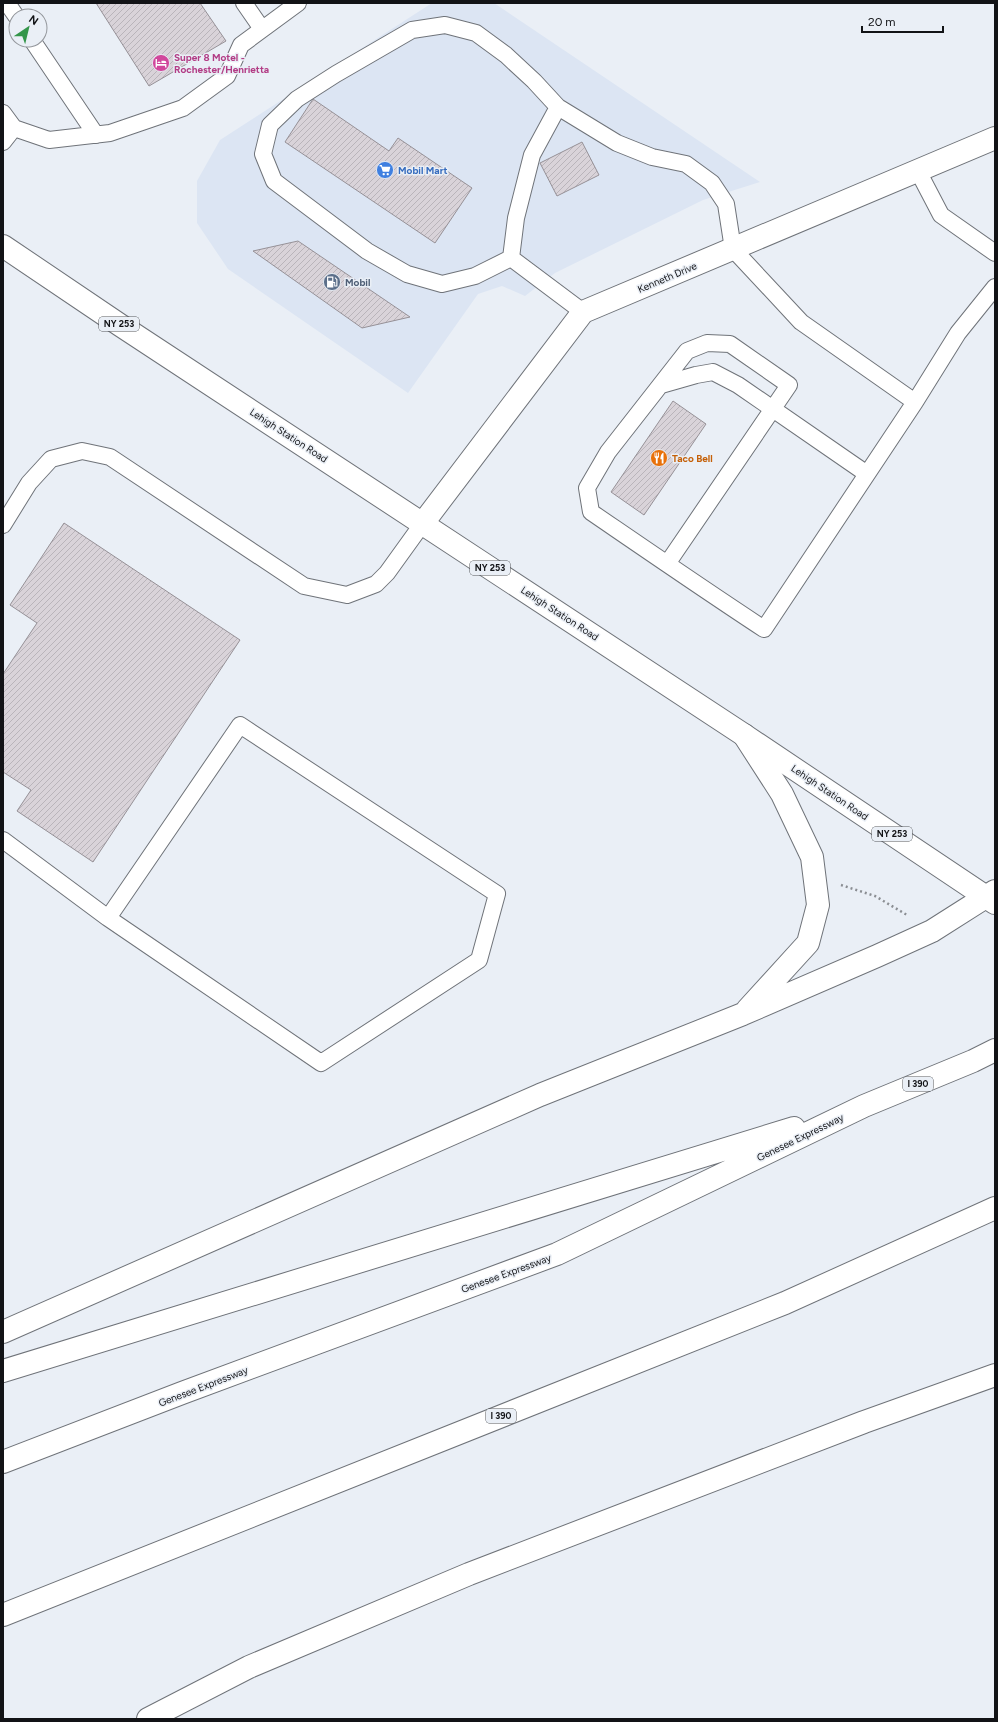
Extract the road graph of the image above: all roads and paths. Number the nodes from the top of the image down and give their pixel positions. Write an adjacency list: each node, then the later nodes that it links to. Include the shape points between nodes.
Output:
1 (244, 3): 3 (lane)
2 (298, 3): 3 (lane)
3 (262, 29): 8 (lane, via 241,45 227,76 183,108 110,133)
4 (37, 48): 8 (lane)
5 (558, 107): 13 (lane, via 617,143 652,157 686,164 712,183 726,204); 15 (lane, via 532,155 516,218); 15 (lane, via 506,55 476,33 445,25 412,30 297,99 270,125 263,154 274,181 367,251 407,274 442,284 475,276)
6 (3, 113): 7 (lane)
7 (14, 128): 8 (lane, via 49,140); 10 (lane)
8 (96, 135)
9 (995, 138): 11 (main road, Kenneth Drive)
10 (3, 142)
11 (918, 170): 13 (main road, Kenneth Drive); 14 (lane, via 941,215)
12 (3, 246): 22 (main road, Lehigh Station Road / NY 253)
13 (733, 249): 17 (main road, Kenneth Drive); 19 (lane, via 801,322)
14 (995, 253)
15 (511, 258): 17 (lane)
16 (995, 288): 19 (lane, via 958,333)
17 (583, 312): 22 (main road, Kenneth Drive)
18 (661, 385): 20 (lane, via 713,372 738,384); 20 (lane, via 687,352 707,343 730,344 789,385); 24 (lane, via 608,452 587,488 591,512)
19 (915, 402): 21 (lane)
20 (773, 410): 21 (lane); 24 (lane)
21 (867, 474): 24 (lane, via 764,629)
22 (422, 523): 23 (lane, via 376,584 347,595 304,586 110,458 82,451 52,459 29,483); 25 (main road, Lehigh Station Road / NY 253)
23 (3, 525)
24 (667, 564)
25 (744, 734): 28 (main road, Lehigh Station Road / NY 253); 31 (main road, via 782,794 812,857 818,905 808,943)
26 (3, 840): 29 (lane)
27 (838, 884): 30 (path, via 875,896)
28 (992, 897): 31 (main road, via 932,931)
29 (108, 918): 29 (lane, via 240,725 497,894 479,960 321,1063)
30 (913, 918)
31 (743, 1014): 35 (main road, via 540,1095)
32 (995, 1050): 33 (main road, Genesee Expressway / I 390)
33 (864, 1106): 36 (main road); 38 (main road, Genesee Expressway / I 390, via 557,1254)
34 (995, 1208): 39 (main road, I 390, via 778,1306)
35 (3, 1332)
36 (3, 1371)
37 (995, 1375): 40 (main road, via 864,1422 469,1574 250,1667)
38 (3, 1462)
39 (3, 1615)
40 (148, 1719)

